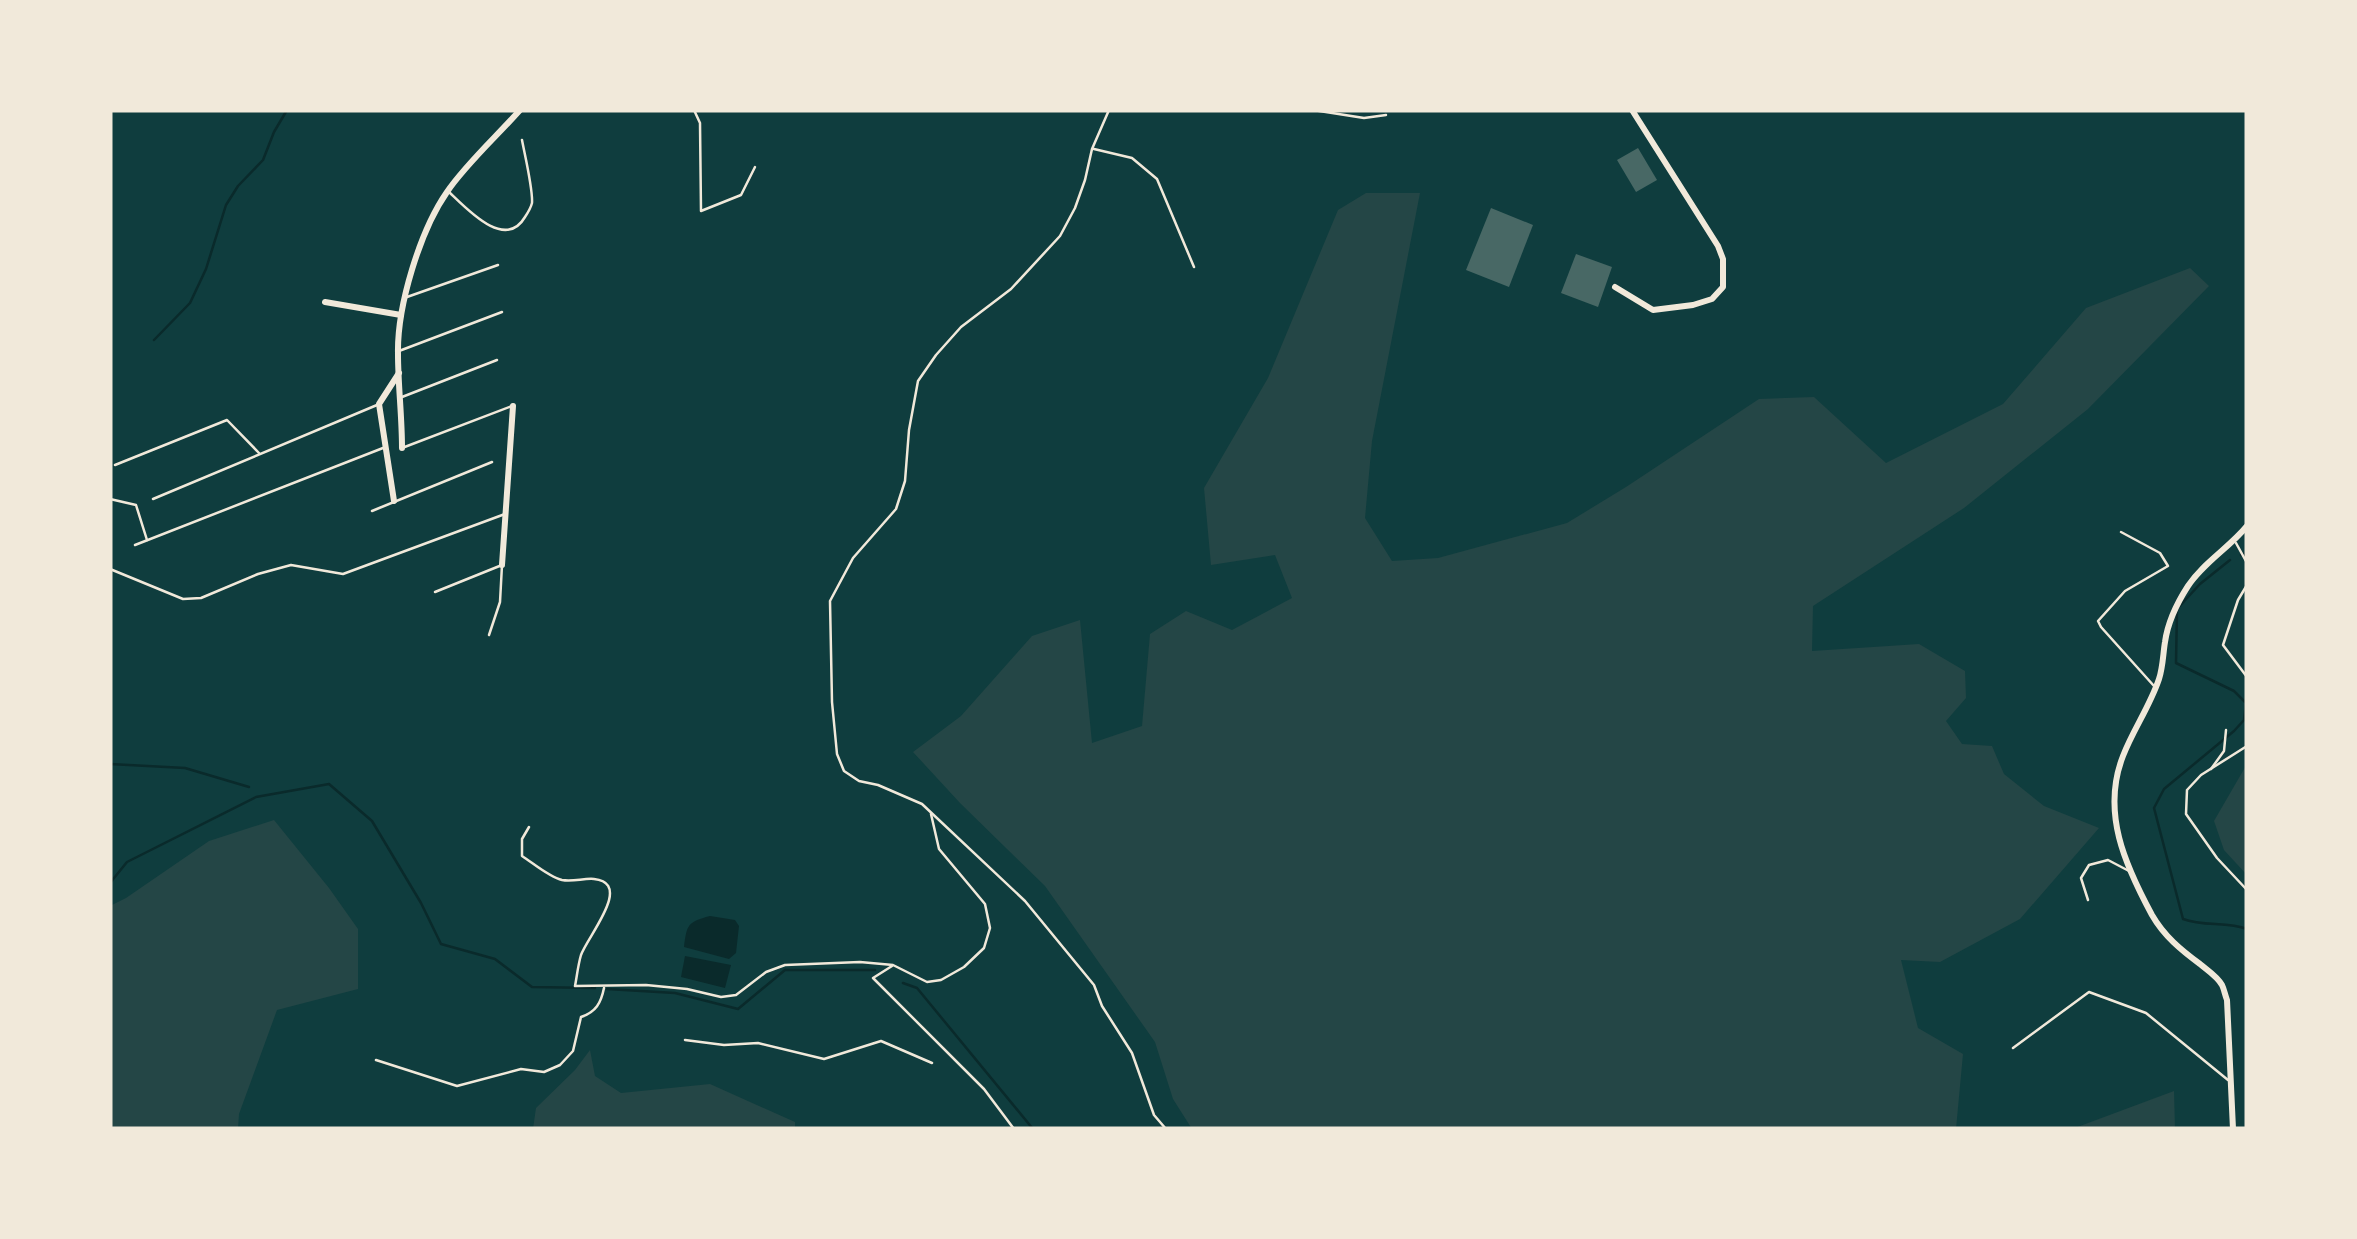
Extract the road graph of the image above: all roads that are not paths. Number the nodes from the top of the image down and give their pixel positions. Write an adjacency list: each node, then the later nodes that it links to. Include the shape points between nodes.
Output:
1 (520, 110): 10 (street)
2 (694, 110): 9 (lane, via 700,123 701,211 741,195)
3 (1109, 110): 8 (lane)
4 (1314, 110): 6 (lane)
5 (1632, 110): 13 (street, via 1718,246 1724,287 1693,305 1653,310)
6 (1386, 115)
7 (522, 140): 10 (lane, via 532,205 521,224 495,229)
8 (1092, 149): 12 (lane, via 1132,158 1158,179); 50 (lane, via 1060,236 1011,289 961,327 918,381 896,509 853,558 830,601 832,702 844,771)
9 (754, 167)
10 (448, 191): 14 (street, via 421,240)
11 (498, 265): 14 (lane)
12 (1194, 267)
13 (1615, 287)
14 (406, 298): 17 (street)
15 (325, 302): 17 (street)
16 (502, 312): 18 (lane)
17 (401, 315): 18 (street)
18 (398, 352): 20 (street)
19 (496, 360): 21 (lane)
20 (399, 372): 21 (street); 22 (street)
21 (402, 397): 25 (street)
22 (378, 404): 24 (street); 26 (lane)
23 (513, 406): 25 (lane); 33 (street)
24 (385, 448): 31 (street); 36 (lane)
25 (402, 448)
26 (260, 454): 28 (lane, via 227,420); 30 (lane)
27 (492, 462): 31 (lane)
28 (115, 466)
29 (110, 499): 36 (lane, via 136,505)
30 (152, 500)
31 (394, 501): 32 (lane)
32 (372, 511)
33 (506, 514): 40 (street); 41 (lane, via 343,574 291,565 201,598 183,599)
34 (2247, 526): 37 (street)
35 (2121, 532): 46 (lane, via 2160,553 2168,566 2124,592 2098,621)
36 (147, 540): 38 (lane)
37 (2235, 542): 39 (lane); 46 (street, via 2202,568 2172,612)
38 (135, 545)
39 (2247, 563)
40 (502, 566): 43 (lane); 44 (lane)
41 (110, 569)
42 (2247, 584): 45 (lane, via 2223,645)
43 (436, 592)
44 (490, 635)
45 (2247, 677)
46 (2156, 687): 52 (street, via 2114,788 2113,812)
47 (2226, 730): 49 (lane, via 2224,751)
48 (2247, 746): 49 (lane)
49 (2210, 771): 53 (lane, via 2187,790 2186,814)
50 (931, 812): 55 (lane, via 939,848 985,904 990,928 984,948 941,980 927,982); 63 (lane, via 1026,901 1094,985)
51 (529, 827): 56 (lane, via 522,856 561,880 596,878 612,894 581,955 574,986)
52 (2130, 872): 54 (lane, via 2108,860 2088,865 2080,878); 61 (street, via 2165,935 2222,984)
53 (2247, 890)
54 (2088, 900)
55 (893, 965): 56 (lane, via 785,965 736,996 646,984); 62 (lane, via 874,978 984,1088)
56 (604, 986): 59 (lane, via 601,1002 581,1018 573,1051 544,1072 520,1068 457,1086)
57 (685, 1040): 60 (lane, via 758,1042 824,1060 881,1040)
58 (2013, 1048): 61 (lane, via 2089,992 2146,1013)
59 (376, 1060)
60 (932, 1063)
61 (2229, 1081): 64 (street)
62 (1014, 1129)
63 (1166, 1129)
64 (2232, 1129)

